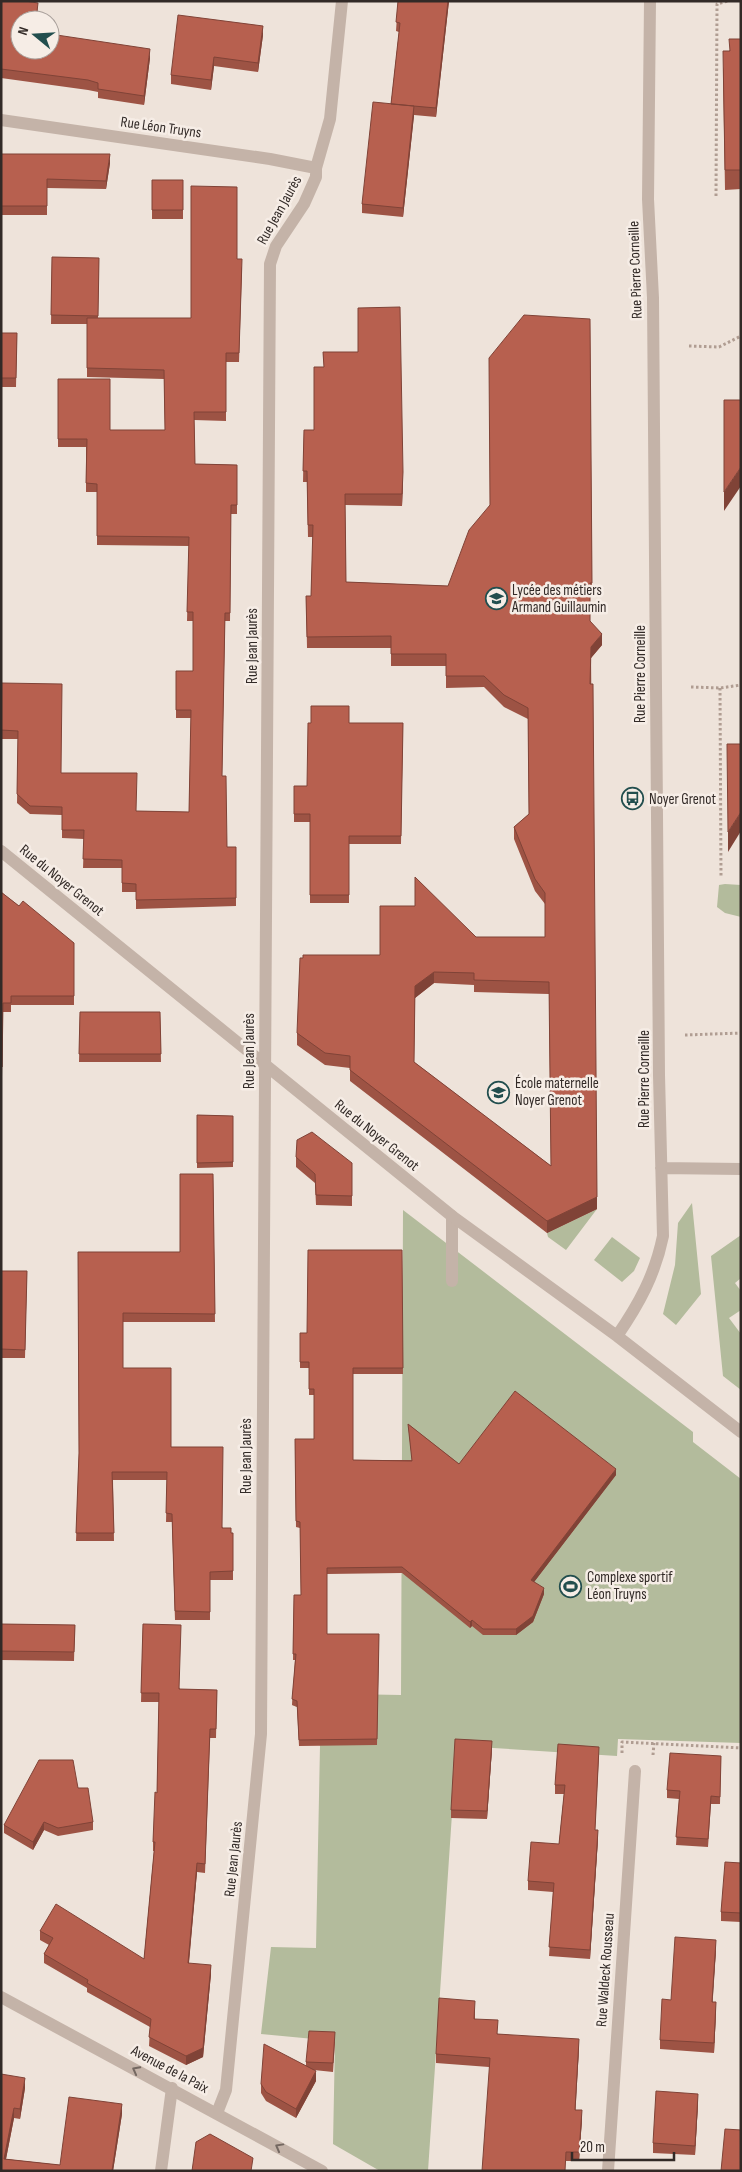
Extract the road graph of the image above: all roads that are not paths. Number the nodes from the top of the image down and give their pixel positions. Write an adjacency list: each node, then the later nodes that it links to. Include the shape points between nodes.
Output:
1 (342, 1): 4 (street, Rue Jean Jaurès, via 330,119)
2 (650, 1): 7 (street, Rue Pierre Corneille, via 648,199 653,298)
3 (1, 120): 4 (street, Rue Léon Truyns)
4 (316, 168): 6 (street, Rue Jean Jaurès, via 312,188 276,246 270,264)
5 (1, 851): 6 (street, Rue du Noyer Grenot)
6 (265, 1065): 9 (street, Rue du Noyer Grenot); 16 (street, Rue Jean Jaurès, via 262,1734 226,2090)
7 (661, 1168): 8 (street); 11 (street, Rue Pierre Corneille, via 663,1236 658,1257 646,1291)
8 (741, 1169)
9 (452, 1216): 10 (street); 11 (street, Rue du Noyer Grenot)
10 (452, 1281)
11 (617, 1336): 12 (street, Rue du Noyer Grenot)
12 (741, 1432)
13 (636, 1771): 19 (street, Rue Waldeck Rousseau)
14 (1, 1997): 15 (street, Avenue de la Paix, one-way to 14)
15 (172, 2088): 16 (street, Avenue de la Paix); 17 (street)
16 (217, 2113): 18 (street, Avenue de la Paix, one-way to 16)
17 (161, 2171)
18 (322, 2171)
19 (608, 2171)

